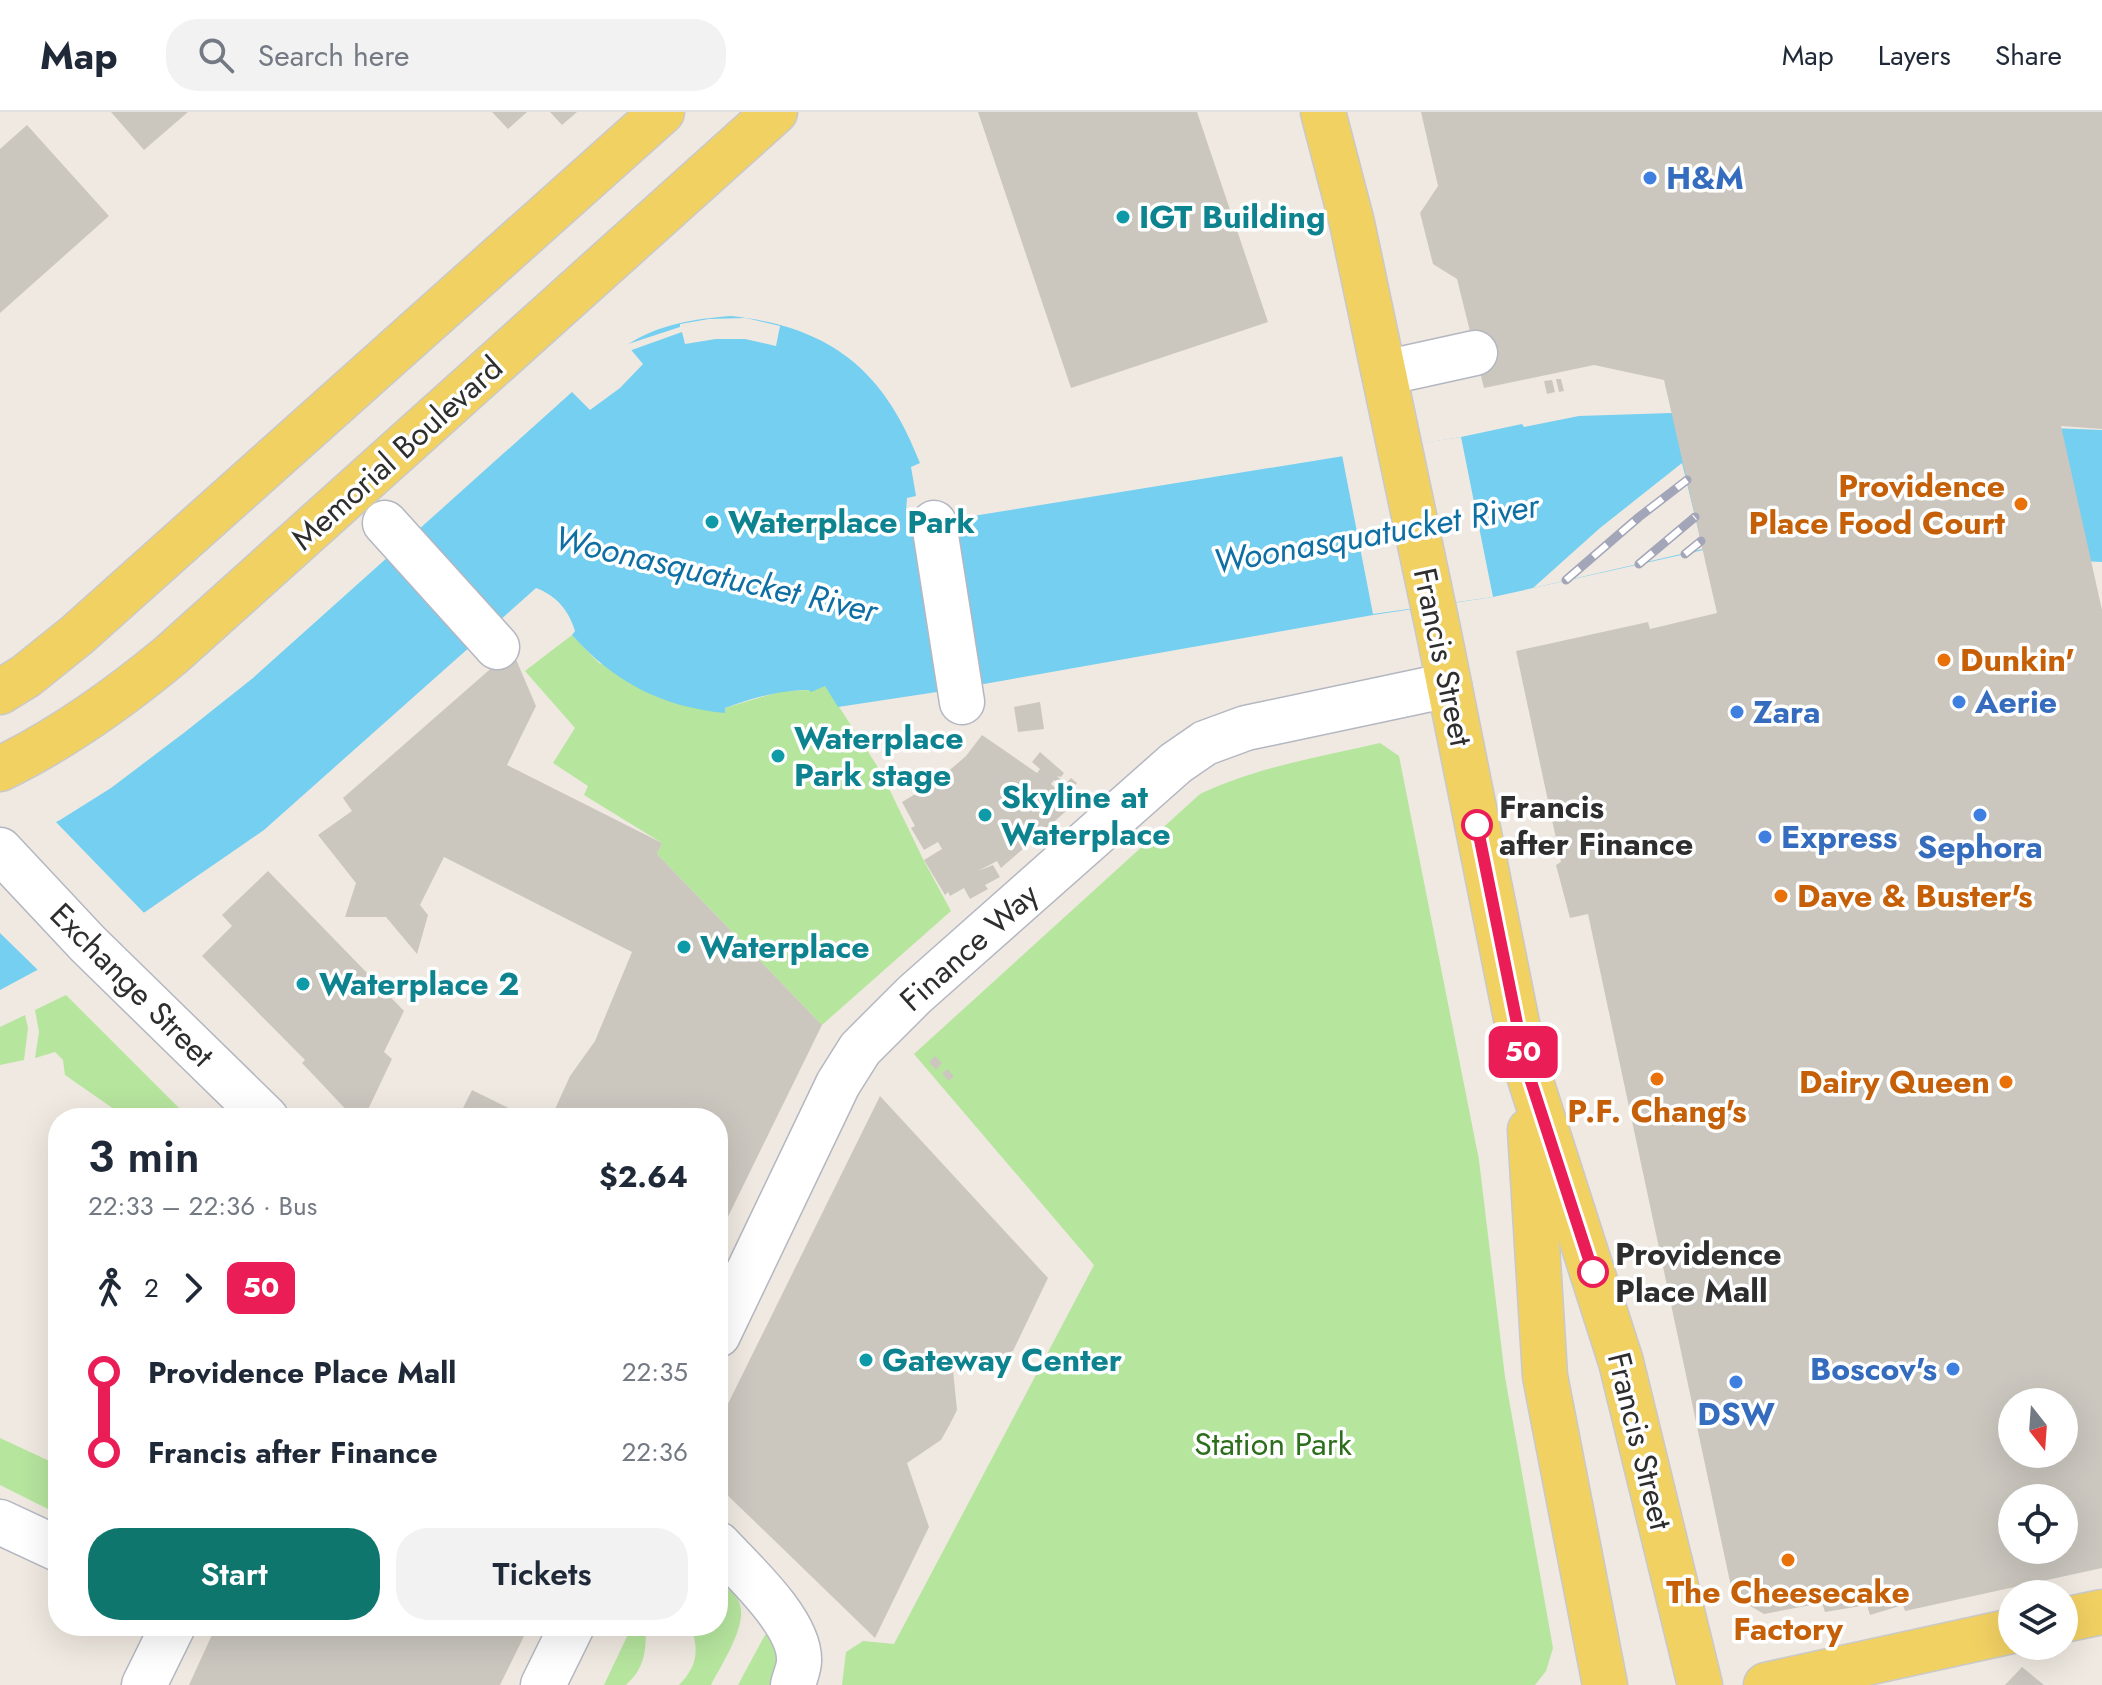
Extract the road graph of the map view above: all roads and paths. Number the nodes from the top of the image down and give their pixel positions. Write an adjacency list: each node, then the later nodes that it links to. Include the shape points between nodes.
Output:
1 (662, 112): 10 (main road, via 77,635)
2 (775, 112): 12 (main road, Memorial Boulevard, via 154,669 66,733)
3 (1323, 112): 5 (main road, Francis Street)
4 (1475, 353): 5 (street)
5 (1384, 373): 9 (main road, Francis Street)
6 (385, 523): 8 (street)
7 (934, 523): 11 (street)
8 (497, 647)
9 (1449, 685): 14 (main road, Francis Street); 16 (street, Finance Way, via 1246,728 1184,756 860,1049 838,1084)
10 (0, 692)
11 (962, 702)
12 (0, 769)
13 (0, 850): 15 (street, Exchange Street)
14 (1525, 1063): 29 (main road, Francis Street, via 1545,1376); 30 (main road, Francis Street, via 1621,1362)
15 (256, 1108)
16 (728, 1314)
17 (0, 1522): 18 (street)
18 (48, 1544)
19 (728, 1555): 28 (street, via 791,1631 800,1659)
20 (2102, 1612): 21 (main road)
21 (2078, 1617)
22 (1998, 1634): 25 (main road)
23 (168, 1636): 26 (street)
24 (567, 1636): 27 (street)
25 (1778, 1684)
26 (144, 1685)
27 (543, 1685)
28 (793, 1685)
29 (1605, 1685)
30 (1700, 1685)

